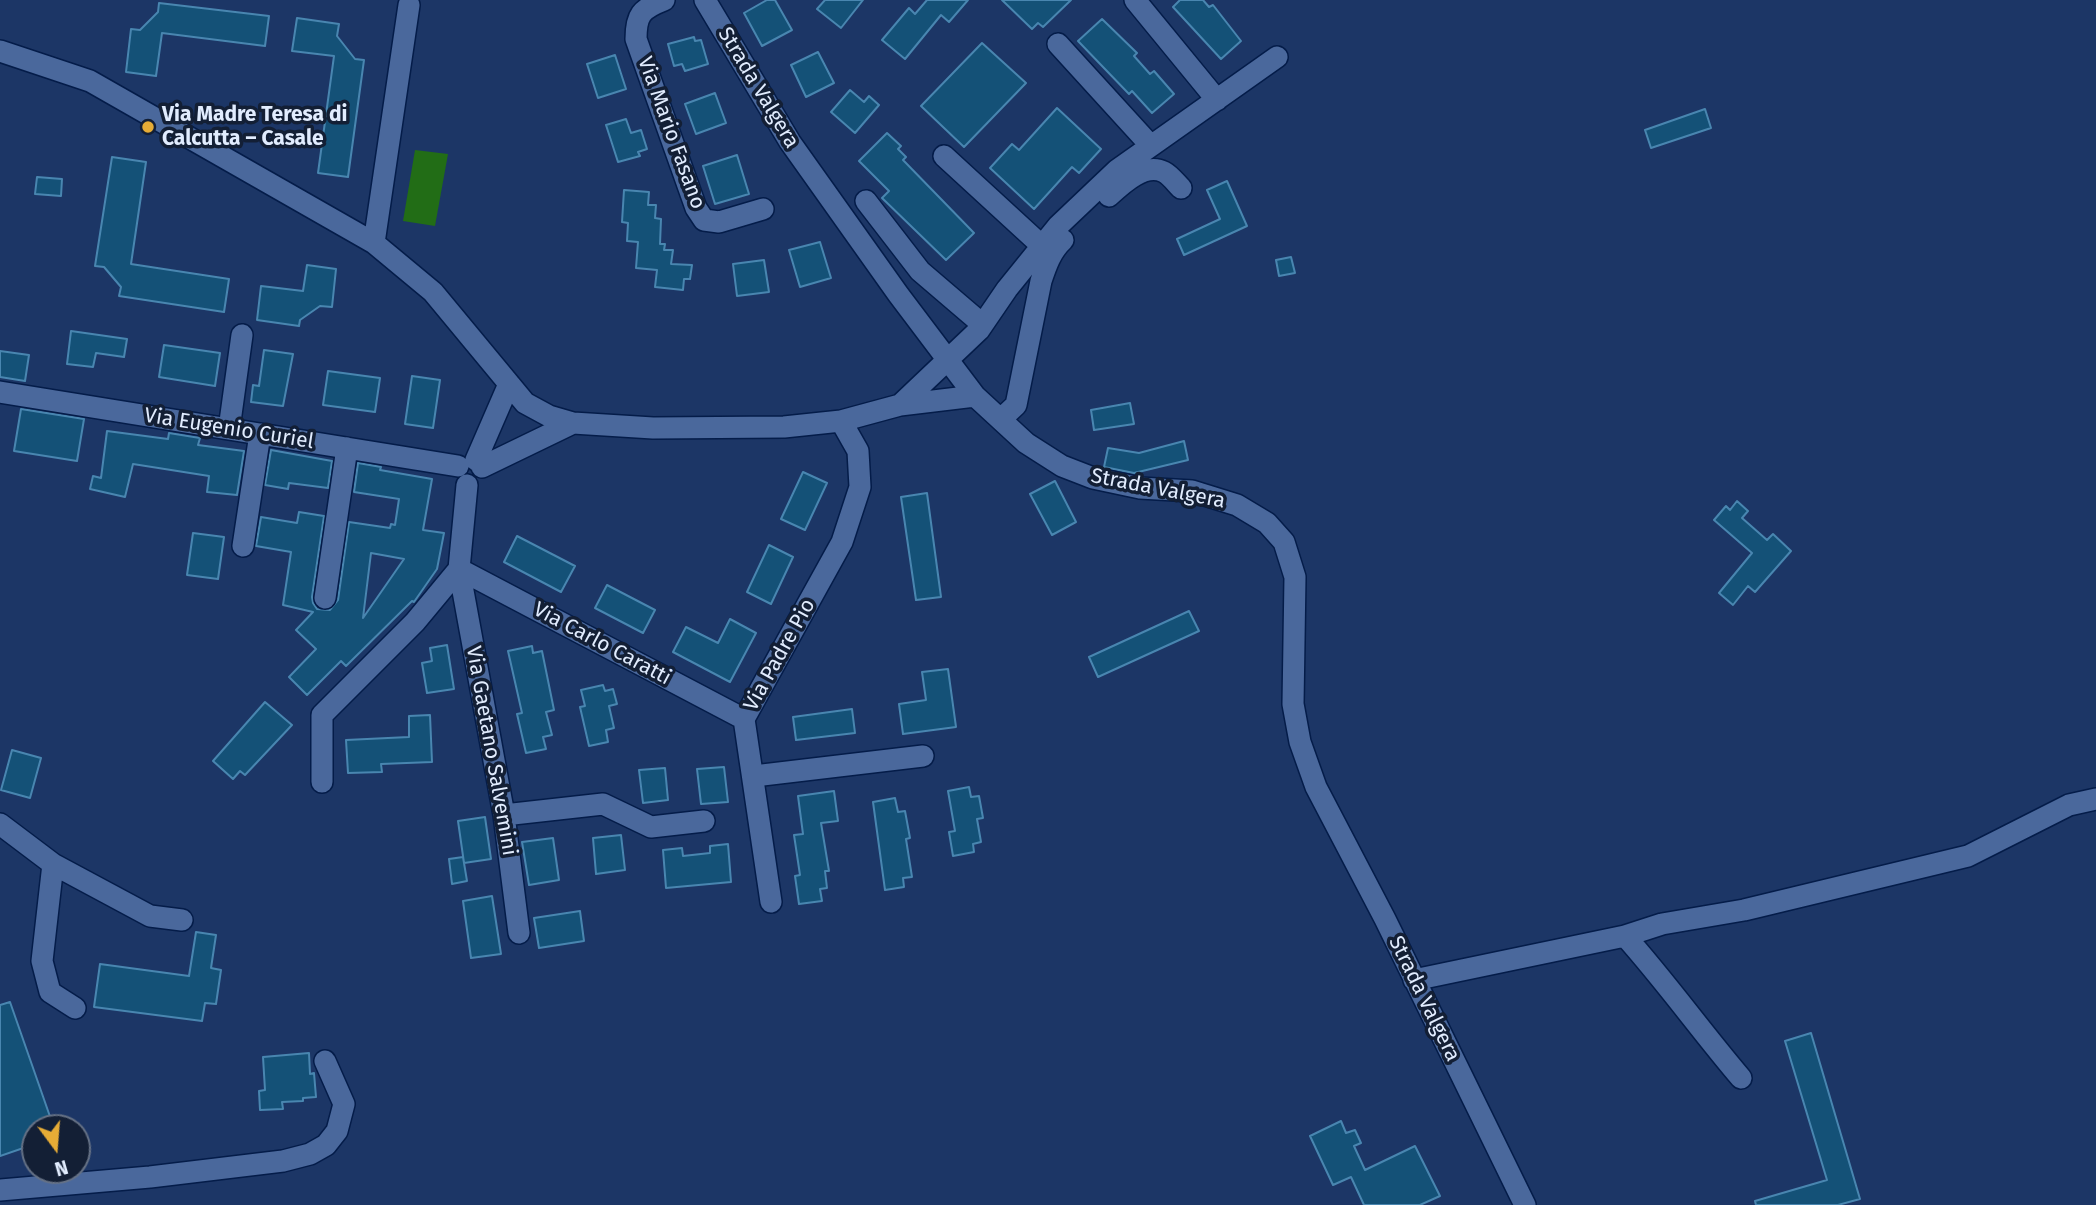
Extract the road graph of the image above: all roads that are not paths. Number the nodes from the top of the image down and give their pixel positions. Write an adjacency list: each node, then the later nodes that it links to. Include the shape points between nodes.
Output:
1 (664, 0): 13 (street, Via Mario Fasano, via 643,11 636,23 636,39 696,208 704,220 719,222)
2 (705, 0): 18 (street, Strada Valgera, via 790,142)
3 (1135, 0): 8 (street)
4 (408, 5): 14 (street)
5 (1058, 44): 9 (street)
6 (0, 51): 14 (street, via 90,81)
7 (1277, 57): 8 (street)
8 (1217, 100): 9 (street)
9 (1151, 146): 15 (street, via 1117,170)
10 (944, 156): 15 (street)
11 (1181, 188): 23 (street, via 1163,171 1146,170 1126,182 1056,246 1041,281 1016,405)
12 (866, 201): 16 (street, via 920,271)
13 (763, 209)
14 (374, 243): 19 (street, via 433,292)
15 (1042, 246): 16 (street)
16 (982, 324): 18 (street)
17 (242, 335): 26 (street)
18 (947, 362): 21 (street, Strada Valgera); 22 (street)
19 (509, 384): 25 (street, via 525,403); 29 (street)
20 (0, 392): 26 (street, Via Eugenio Curiel)
21 (975, 396): 22 (street); 23 (street, Strada Valgera)
22 (900, 405): 24 (street)
23 (1002, 419): 46 (street, Strada Valgera, via 1026,443 1062,466 1093,478 1140,488 1192,491 1237,505 1267,523 1284,542 1295,577 1293,704 1300,742 1316,787)
24 (841, 421): 25 (street, via 784,427 653,428); 33 (street, Via Padre Pio, via 858,451 860,487 842,542)
25 (573, 423): 29 (street)
26 (229, 429): 27 (street, Via Eugenio Curiel)
27 (260, 434): 28 (street, Via Eugenio Curiel); 30 (street)
28 (346, 448): 29 (street, Via Eugenio Curiel); 32 (street)
29 (472, 464): 31 (street, via 481,478 467,485)
30 (243, 546)
31 (459, 569): 33 (street, Via Carlo Caratti); 36 (street, via 415,622 322,715); 38 (street, Via Gaetano Salvemini)
32 (325, 598)
33 (744, 719): 35 (street, Via Padre Pio)
34 (923, 756): 35 (street)
35 (754, 776): 42 (street, Via Padre Pio)
36 (322, 782)
37 (2096, 799): 45 (street, via 2069,806 1968,856 1744,910 1662,923)
38 (504, 815): 39 (street, via 603,804 650,827); 44 (street, Via Gaetano Salvemini)
39 (704, 821)
40 (0, 824): 41 (street)
41 (53, 864): 43 (street, via 150,916); 47 (street, via 43,961 50,992)
42 (771, 902)
43 (182, 920)
44 (519, 933)
45 (1625, 936): 46 (street); 49 (street)
46 (1415, 980): 51 (street, Strada Valgera)
47 (75, 1008)
48 (325, 1061): 50 (street, via 344,1104 337,1131 326,1145 310,1154 150,1177)
49 (1741, 1078)
50 (0, 1190)
51 (1525, 1205)

